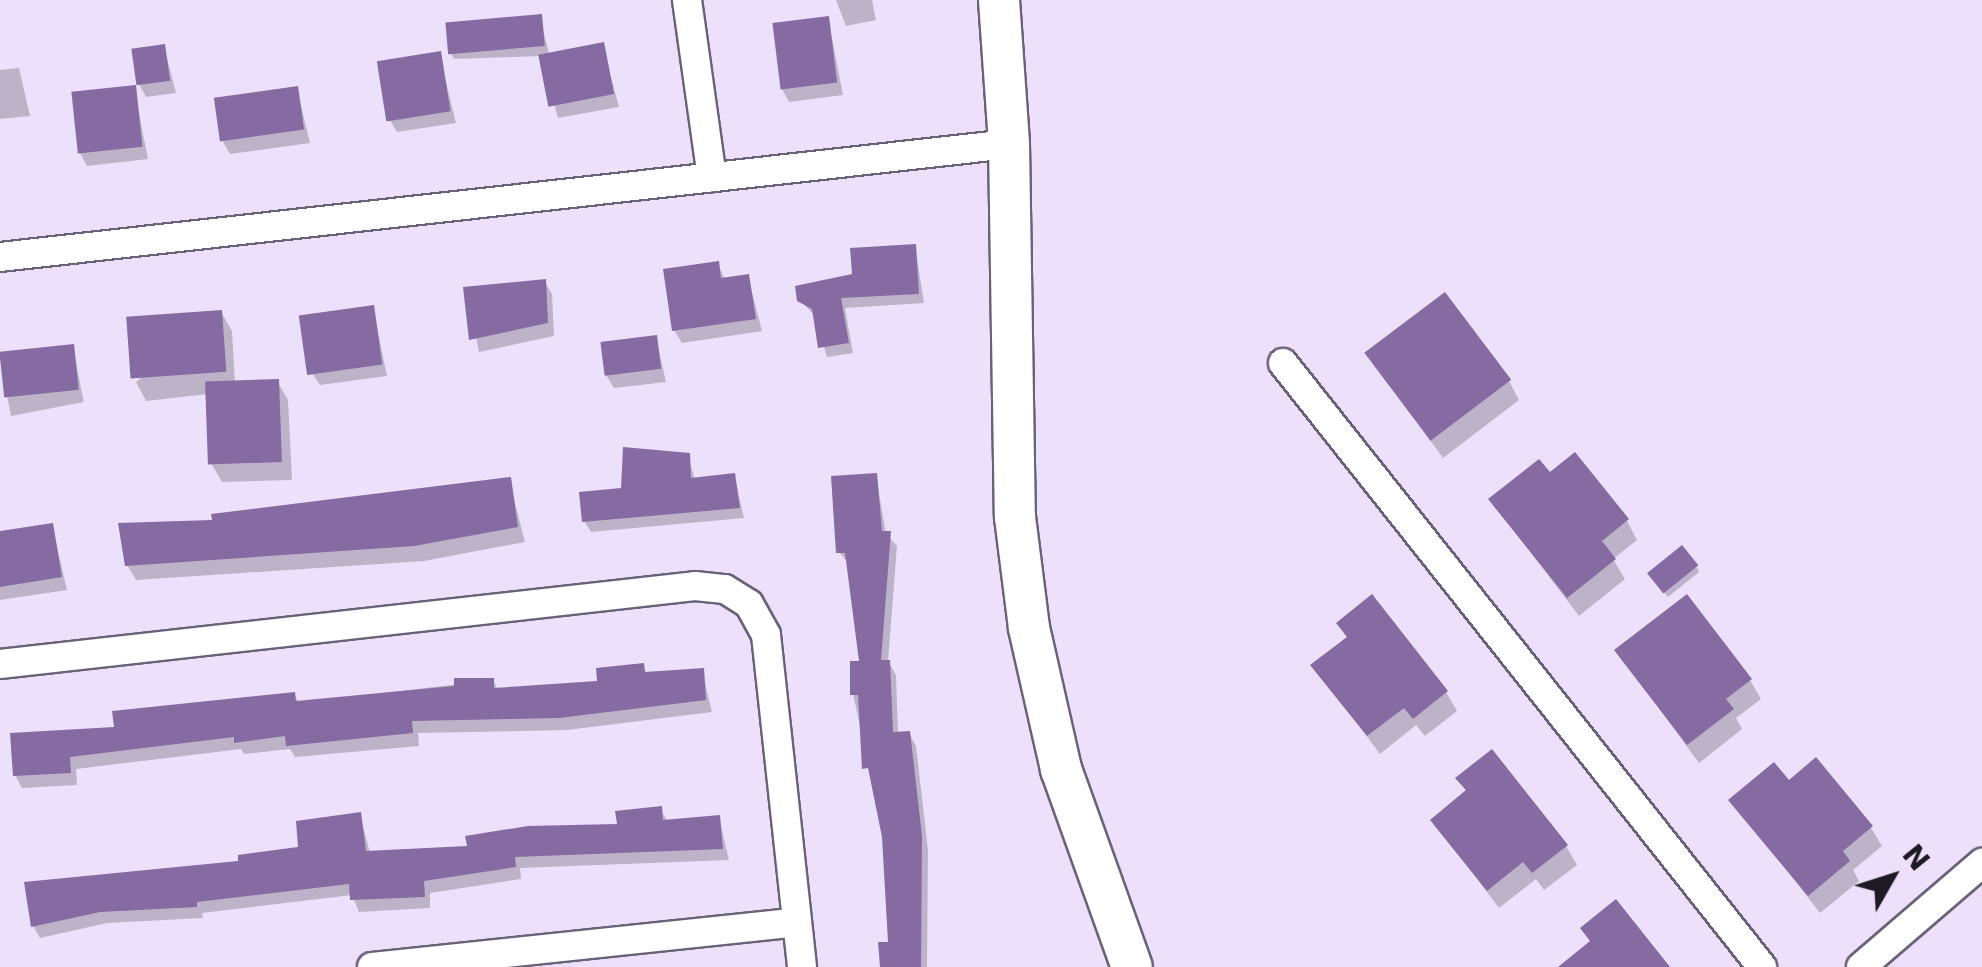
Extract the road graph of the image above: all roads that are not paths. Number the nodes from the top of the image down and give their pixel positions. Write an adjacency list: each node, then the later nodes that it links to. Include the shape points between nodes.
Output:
1 (687, 0): 4 (street)
2 (999, 0): 3 (main road)
3 (1008, 144): 4 (street); 12 (main road, via 1010,410 1029,628 1061,768)
4 (712, 177): 5 (street)
5 (0, 257)
6 (1283, 363): 13 (street)
7 (0, 664): 9 (street, via 695,586 725,590 749,604 766,634)
8 (1982, 863): 14 (street)
9 (796, 922): 10 (street); 11 (street)
10 (372, 967)
11 (802, 967)
12 (1132, 967)
13 (1762, 967)
14 (1862, 967)

